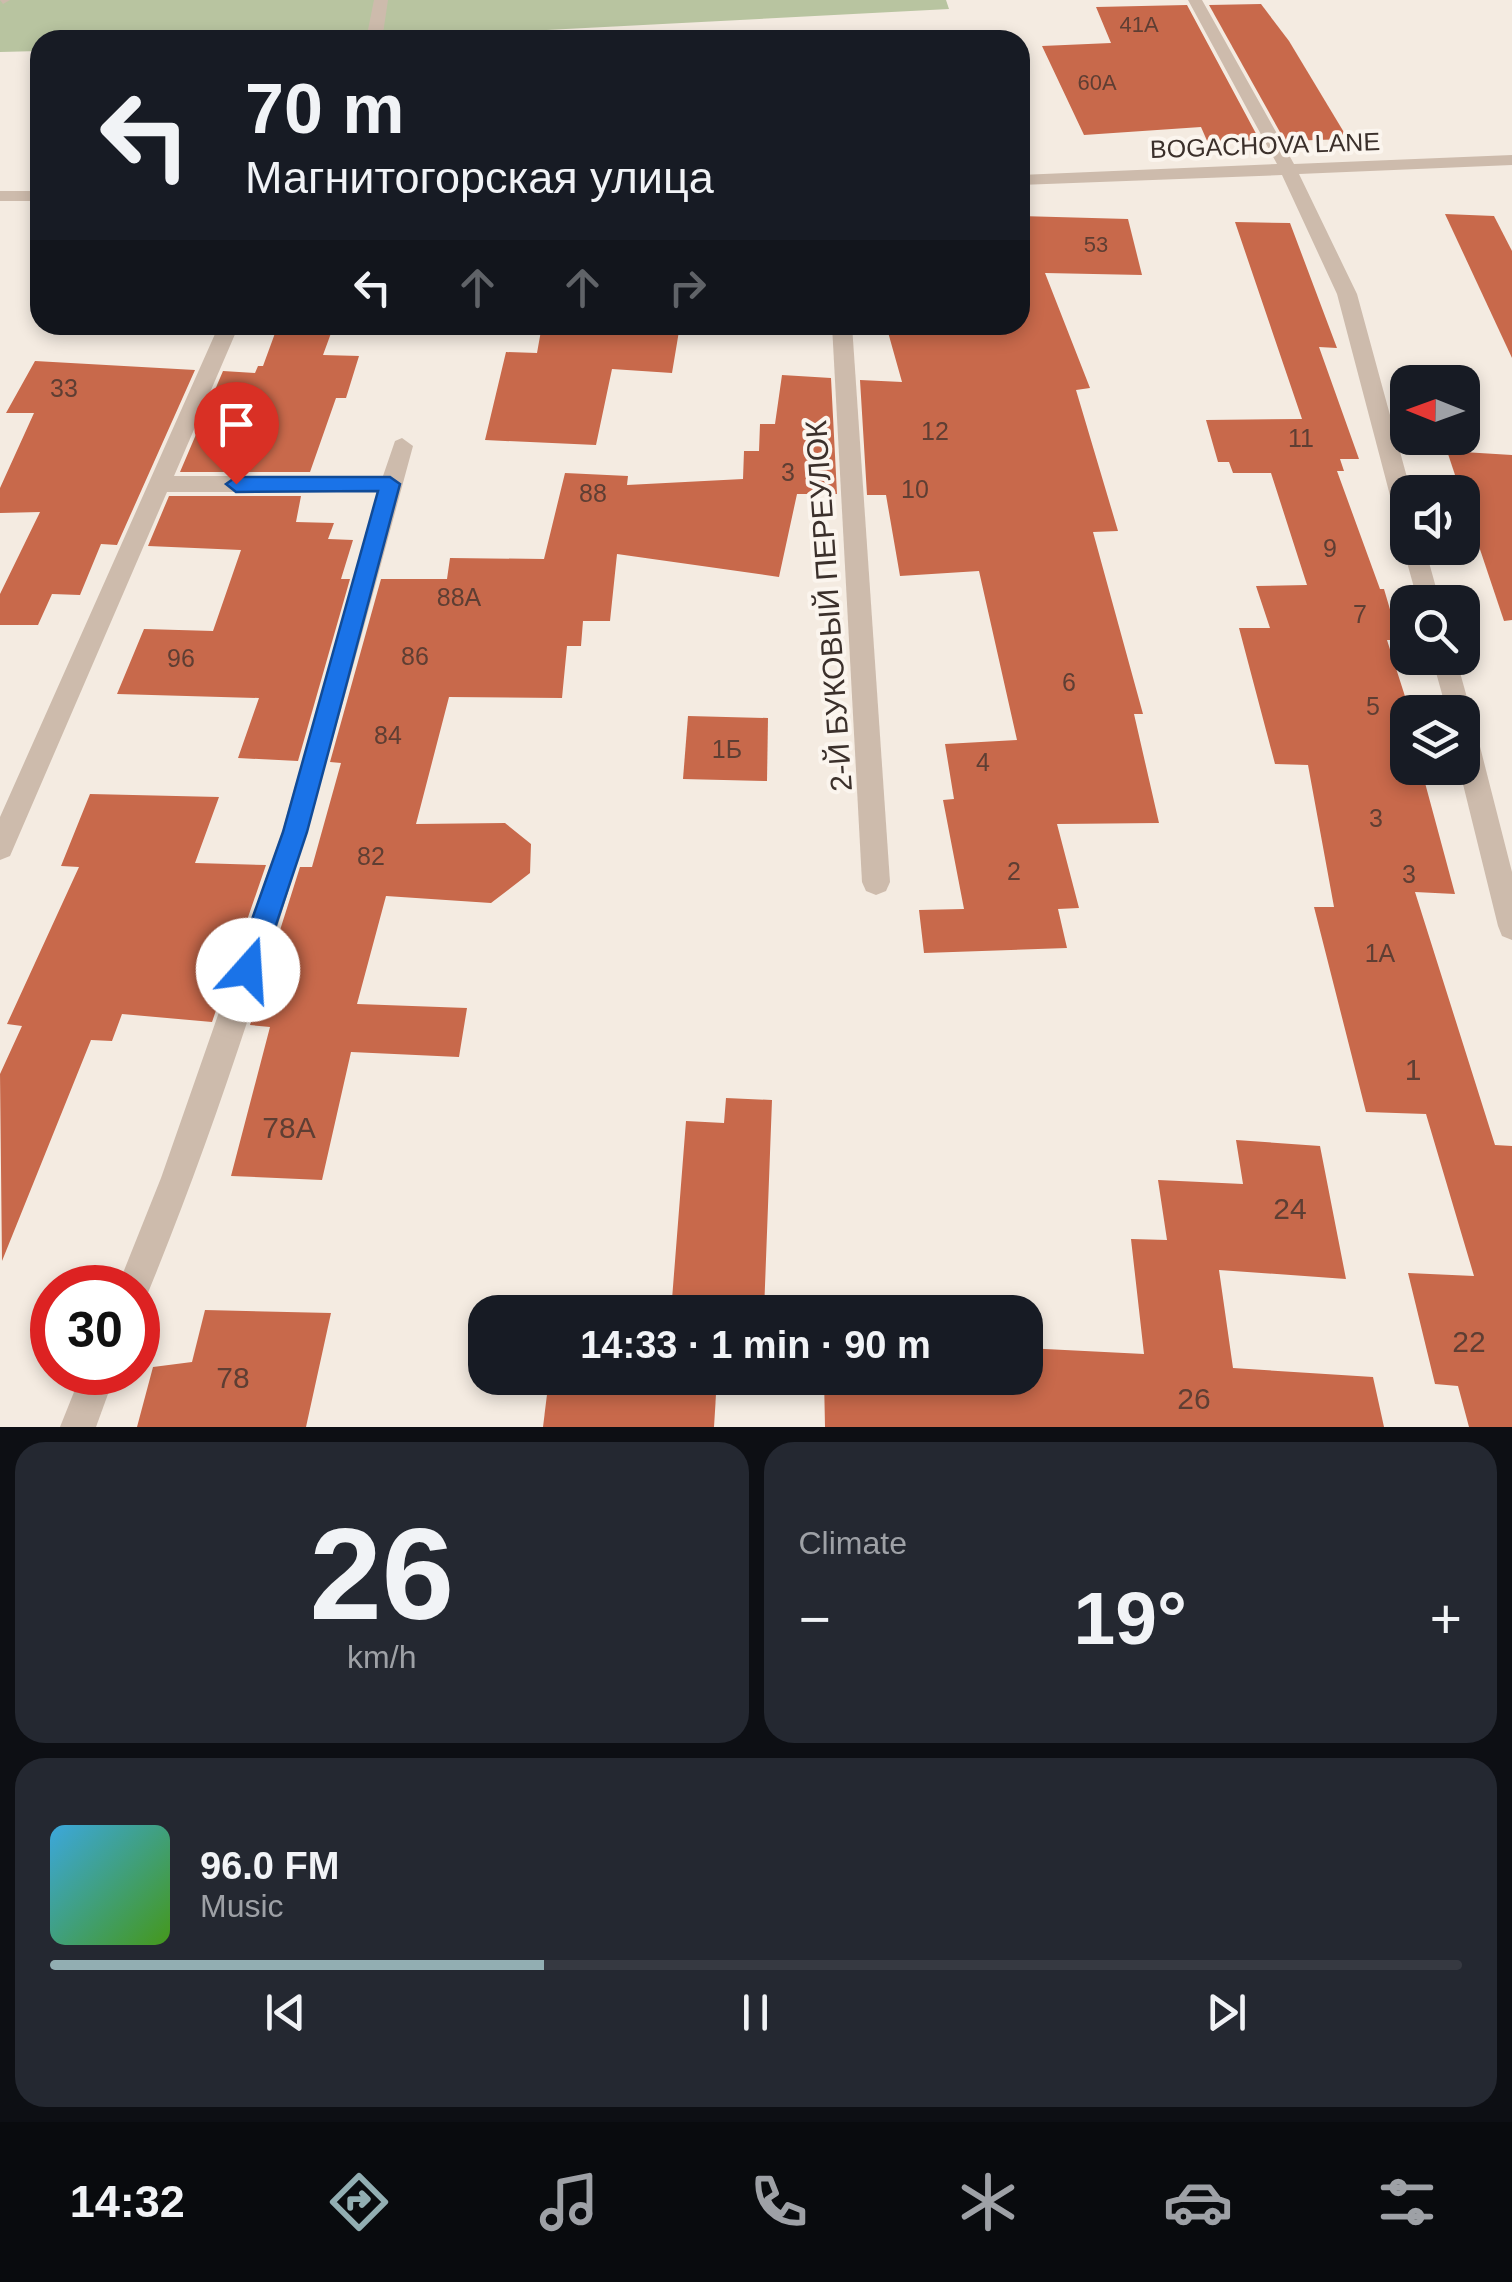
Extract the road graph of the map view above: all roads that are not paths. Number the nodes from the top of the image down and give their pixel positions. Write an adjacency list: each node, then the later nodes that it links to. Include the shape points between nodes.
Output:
1 (381, 0): 3 (street)
2 (1195, 0): 5 (street)
3 (376, 30)
4 (1512, 160): 5 (street, BOGACHOVA LANE)
5 (1289, 170): 6 (street, BOGACHOVA LANE); 12 (street, via 1346,294)
6 (1030, 180)
7 (0, 196): 8 (street)
8 (30, 196)
9 (225, 335): 13 (street)
10 (843, 335): 17 (street, 2-Й БУКОВЫЙ ПЕРЕУЛОК)
11 (402, 446): 14 (street)
12 (1395, 475)
13 (159, 484): 14 (street); 16 (street)
14 (390, 484): 19 (street, via 295,832)
15 (1476, 785): 18 (street)
16 (0, 846)
17 (876, 882)
18 (1512, 926)
19 (142, 1265)
20 (91, 1395): 21 (street)
21 (78, 1427)

